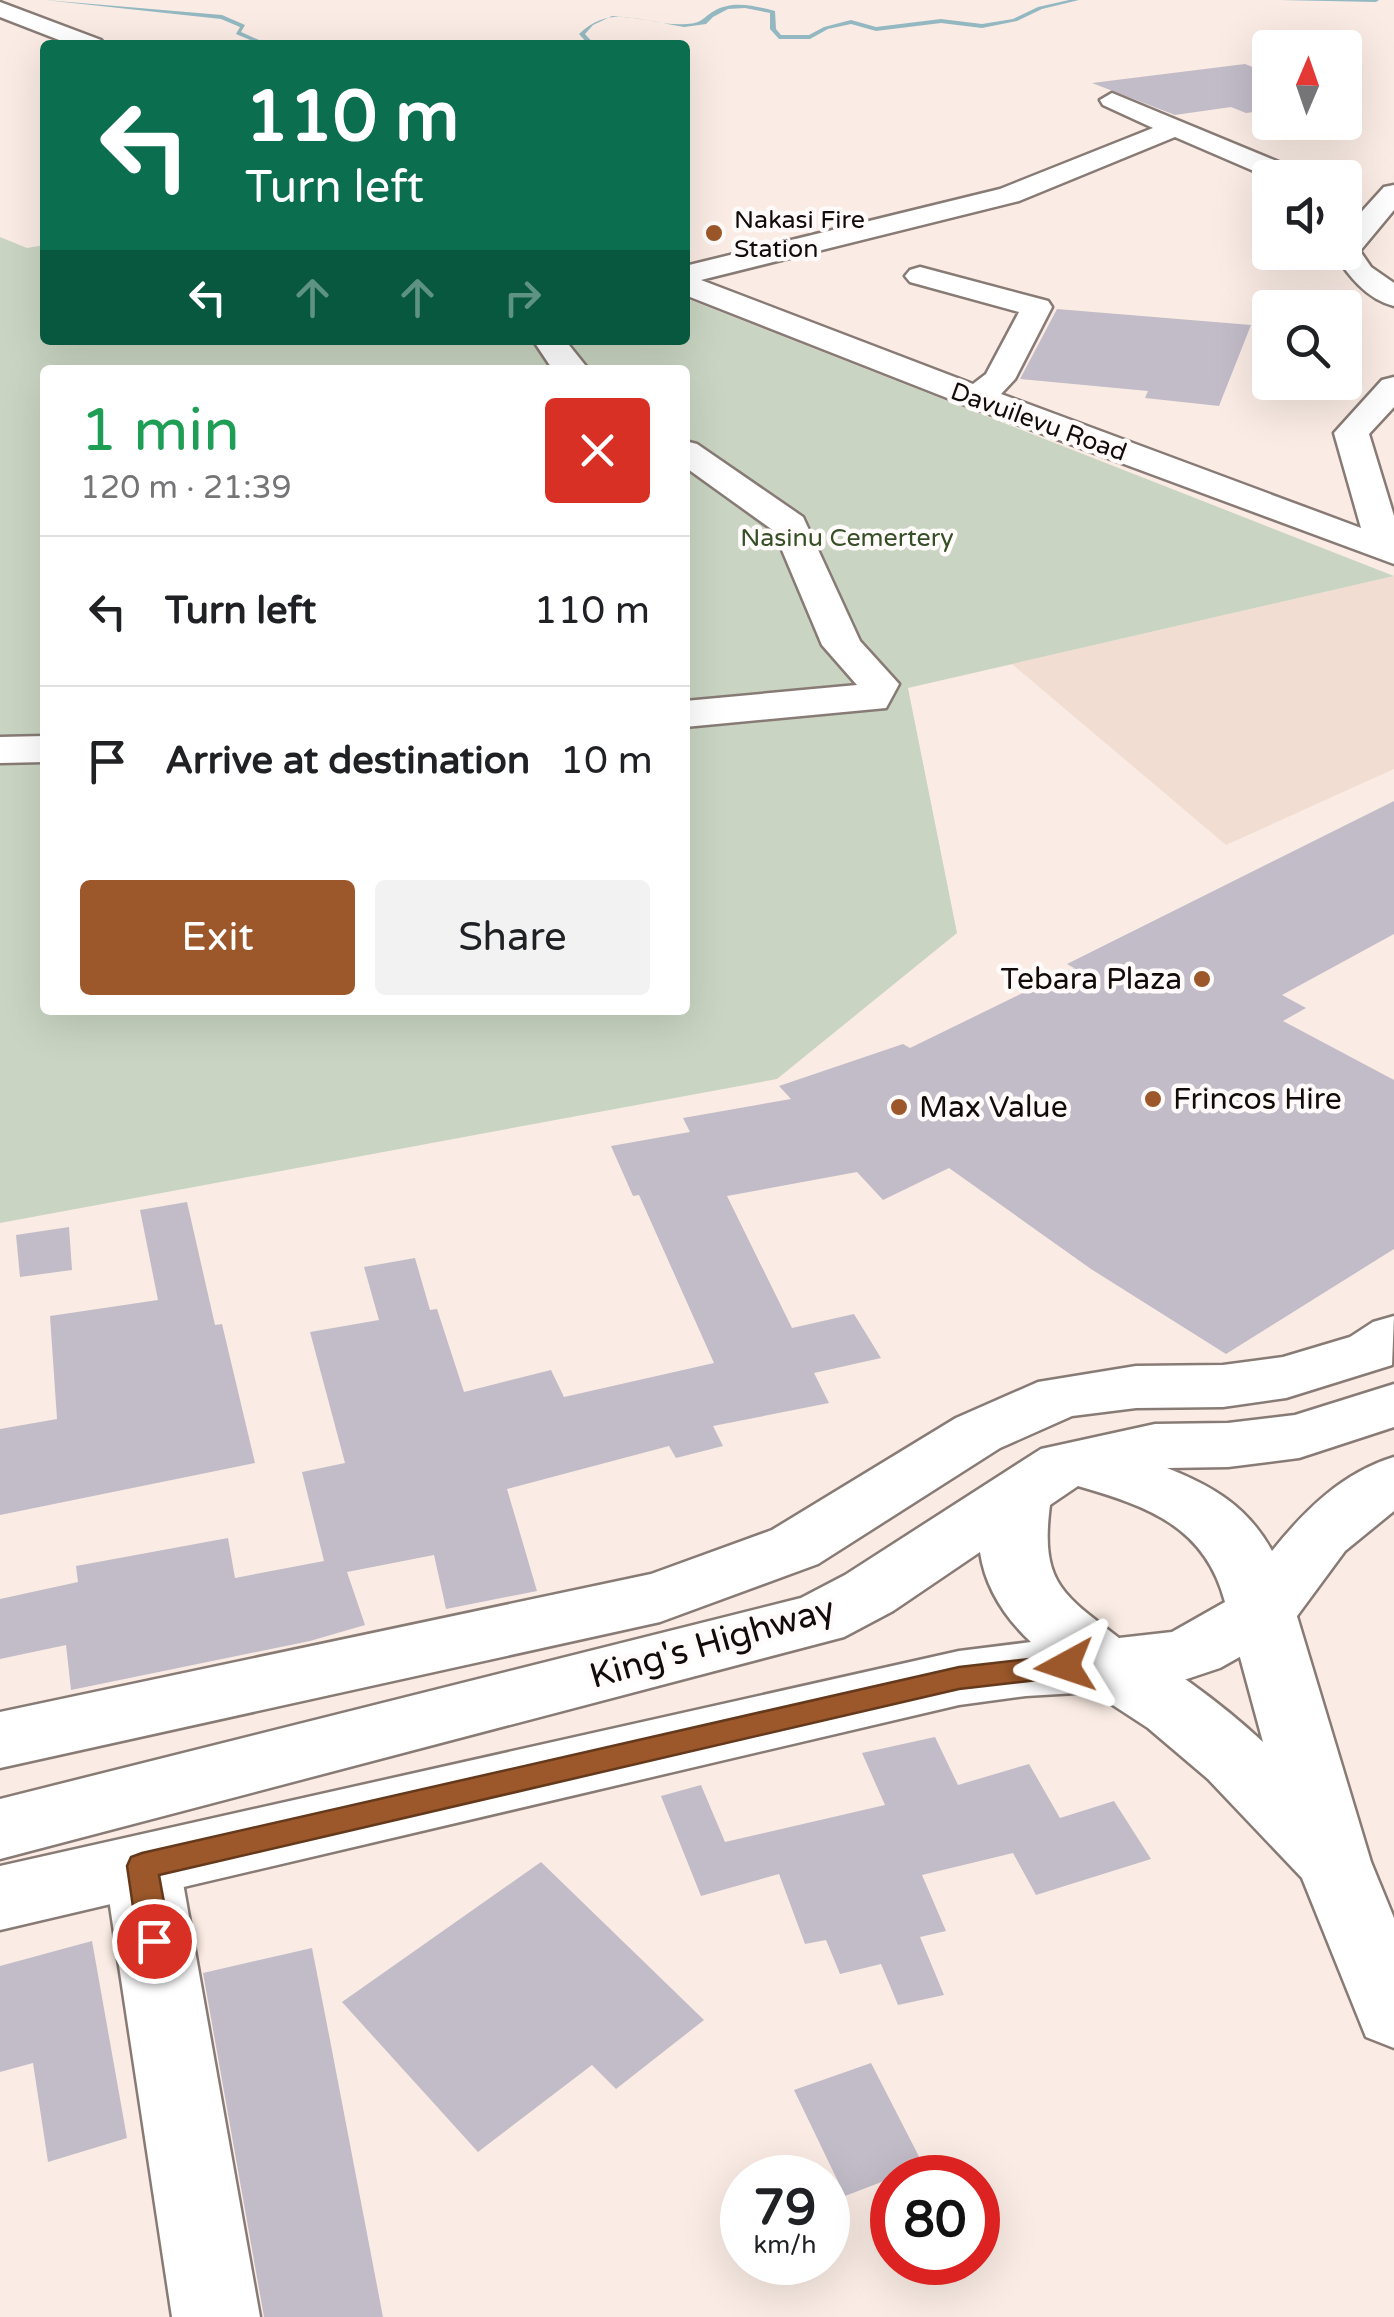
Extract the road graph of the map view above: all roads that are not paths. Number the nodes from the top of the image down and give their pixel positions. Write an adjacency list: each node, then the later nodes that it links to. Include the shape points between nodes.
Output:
1 (2, 10): 2 (main road)
2 (81, 40)
3 (1112, 100): 4 (main road)
4 (1175, 128): 5 (main road); 7 (main road, via 1009,195)
5 (1252, 160)
6 (1385, 202): 10 (main road, via 1346,251 1360,273)
7 (690, 273)
8 (920, 276): 14 (main road, via 1037,307 999,379)
9 (690, 286): 14 (main road, Davuilevu Road)
10 (1394, 297)
11 (551, 345): 12 (main road)
12 (567, 365)
13 (1394, 387): 16 (main road, via 1351,433)
14 (977, 398): 16 (main road, Davuilevu Road)
15 (690, 455): 17 (main road, via 790,525 842,644 878,684 870,699)
16 (1390, 552)
17 (690, 714)
18 (40, 749): 19 (main road)
19 (0, 750)
20 (1394, 1336): 26 (main road, via 1371,1351 1286,1377 1060,1397 978,1433 795,1548 660,1597)
21 (1394, 1406): 22 (main road, King's Highway, via 1300,1436 1156,1446)
22 (1046, 1477): 24 (main road, via 1163,1490 1208,1518 1235,1541 1250,1566); 25 (main road, via 1014,1559 1040,1612); 27 (main road, King's Highway, via 820,1619)
23 (1394, 1480): 24 (main road, via 1322,1534)
24 (1262, 1612): 25 (main road, via 1160,1662); 28 (main road)
25 (1104, 1664): 28 (main road, via 1234,1759); 29 (main road, via 959,1678)
26 (0, 1740)
27 (0, 1829)
28 (1333, 1862): 31 (main road)
29 (142, 1866): 30 (main road); 32 (main road)
30 (0, 1898)
31 (1394, 2013)
32 (216, 2317)

